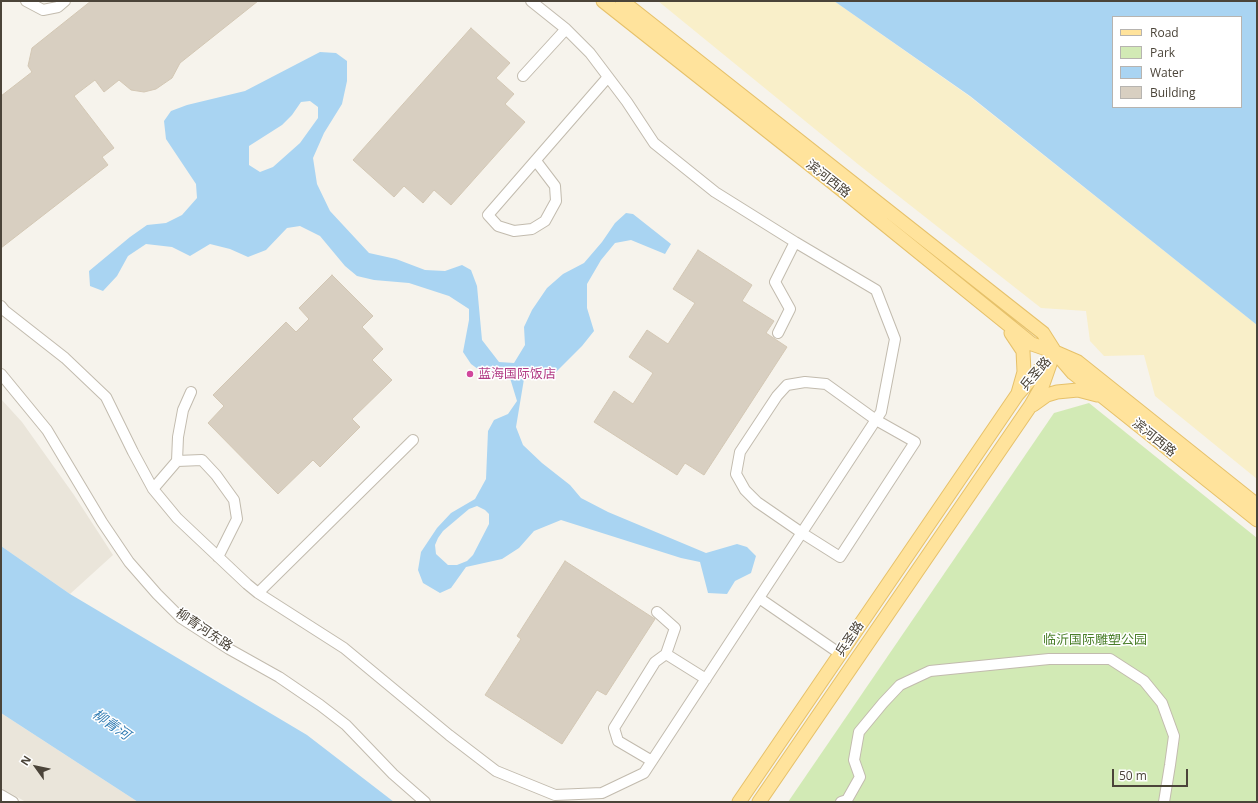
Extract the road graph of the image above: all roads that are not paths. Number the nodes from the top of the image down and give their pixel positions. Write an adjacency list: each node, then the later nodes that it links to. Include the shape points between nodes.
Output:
1 (26, 1): 2 (street, via 44,10 58,7)
2 (65, 1)
3 (531, 1): 6 (street)
4 (603, 1): 12 (main road, 滨河西路)
5 (622, 1): 14 (main road, 滨河西路, via 1043,333)
6 (566, 29): 7 (street); 8 (street, via 590,53)
7 (523, 76)
8 (608, 77): 9 (street); 10 (street, via 654,142 716,192)
9 (536, 161): 9 (street, via 488,215 498,226 514,231 532,229 545,221 556,201 554,186)
10 (795, 242): 13 (street, via 775,282 790,309); 20 (street, via 876,290 895,339 880,412)
11 (1, 306): 23 (street, via 65,358 106,397)
12 (1003, 321): 14 (main road, 滨河西路, via 1032,344); 17 (main road, via 1023,351 1024,372)
13 (778, 333)
14 (1055, 352): 17 (main road, 兵圣路); 18 (main road, 滨河西路, via 1073,373); 19 (main road, 兵圣路, via 1043,384); 24 (main road, 滨河西路, via 1078,362)
15 (1, 374): 38 (street, 柳青河东路, via 47,430 115,542 157,594 181,618 279,678 346,725 393,774)
16 (191, 392): 22 (street, via 183,410)
17 (1017, 394): 31 (main road, 兵圣路)
18 (1104, 397): 19 (main road, via 1078,390 1057,392 1047,395); 25 (main road, 滨河西路)
19 (1031, 406): 40 (main road, 兵圣路)
20 (876, 420): 26 (street); 26 (street, via 915,442 844,551 840,557); 26 (street, via 826,384 805,382 787,386 776,396 740,452 736,474 745,490 757,502)
21 (413, 440): 28 (street)
22 (177, 461): 23 (street); 27 (street, via 202,460 234,500 236,518)
23 (153, 489): 27 (street, via 177,518)
24 (1257, 505)
25 (1257, 520)
26 (802, 533): 29 (street)
27 (218, 557): 28 (street)
28 (258, 593): 34 (street, via 344,648 496,771 554,795 602,793 644,773)
29 (759, 598): 31 (street); 33 (street)
30 (656, 612): 32 (street, via 675,628)
31 (840, 653): 39 (main road, 兵圣路)
32 (666, 654): 33 (street); 34 (street, via 655,662 614,728 618,741)
33 (706, 679): 34 (street)
34 (652, 760)
35 (1, 795): 37 (street)
36 (845, 801): 41 (street, via 860,777 854,760 860,732 900,685 930,671 1049,659 1103,659 1110,660 1144,681 1162,703 1174,736)
37 (13, 802)
38 (425, 802)
39 (739, 802)
40 (759, 802)
41 (1164, 802)

